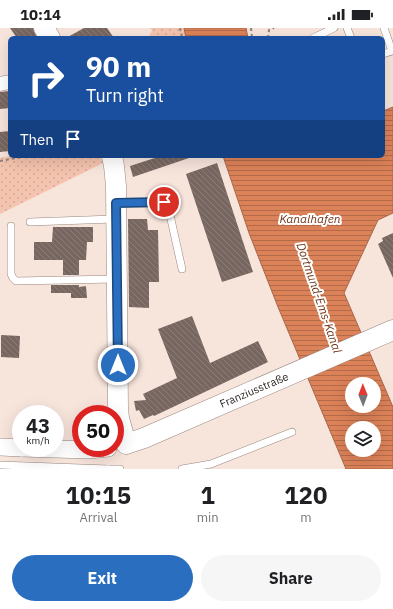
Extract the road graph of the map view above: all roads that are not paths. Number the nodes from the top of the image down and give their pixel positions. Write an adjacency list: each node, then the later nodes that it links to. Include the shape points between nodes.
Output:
1 (334, 28): 3 (lane)
2 (384, 28): 4 (lane, via 392,51)
3 (317, 36)
4 (385, 53)
5 (112, 158): 6 (main road, via 116,176)
6 (116, 211): 7 (lane); 9 (lane, via 164,202 168,206); 10 (main road)
7 (30, 222)
8 (10, 226): 10 (lane, via 11,274 16,281)
9 (182, 269)
10 (117, 279): 12 (main road)
11 (393, 330): 14 (main road, Franziusstraße, via 144,438)
12 (118, 405)
13 (292, 432): 18 (lane)
14 (124, 444)
15 (0, 447): 16 (street, Franziusstraße)
16 (12, 448)
17 (0, 465): 19 (lane)
18 (211, 466): 21 (lane)
19 (108, 469): 20 (lane)
20 (120, 469)
21 (182, 469)

